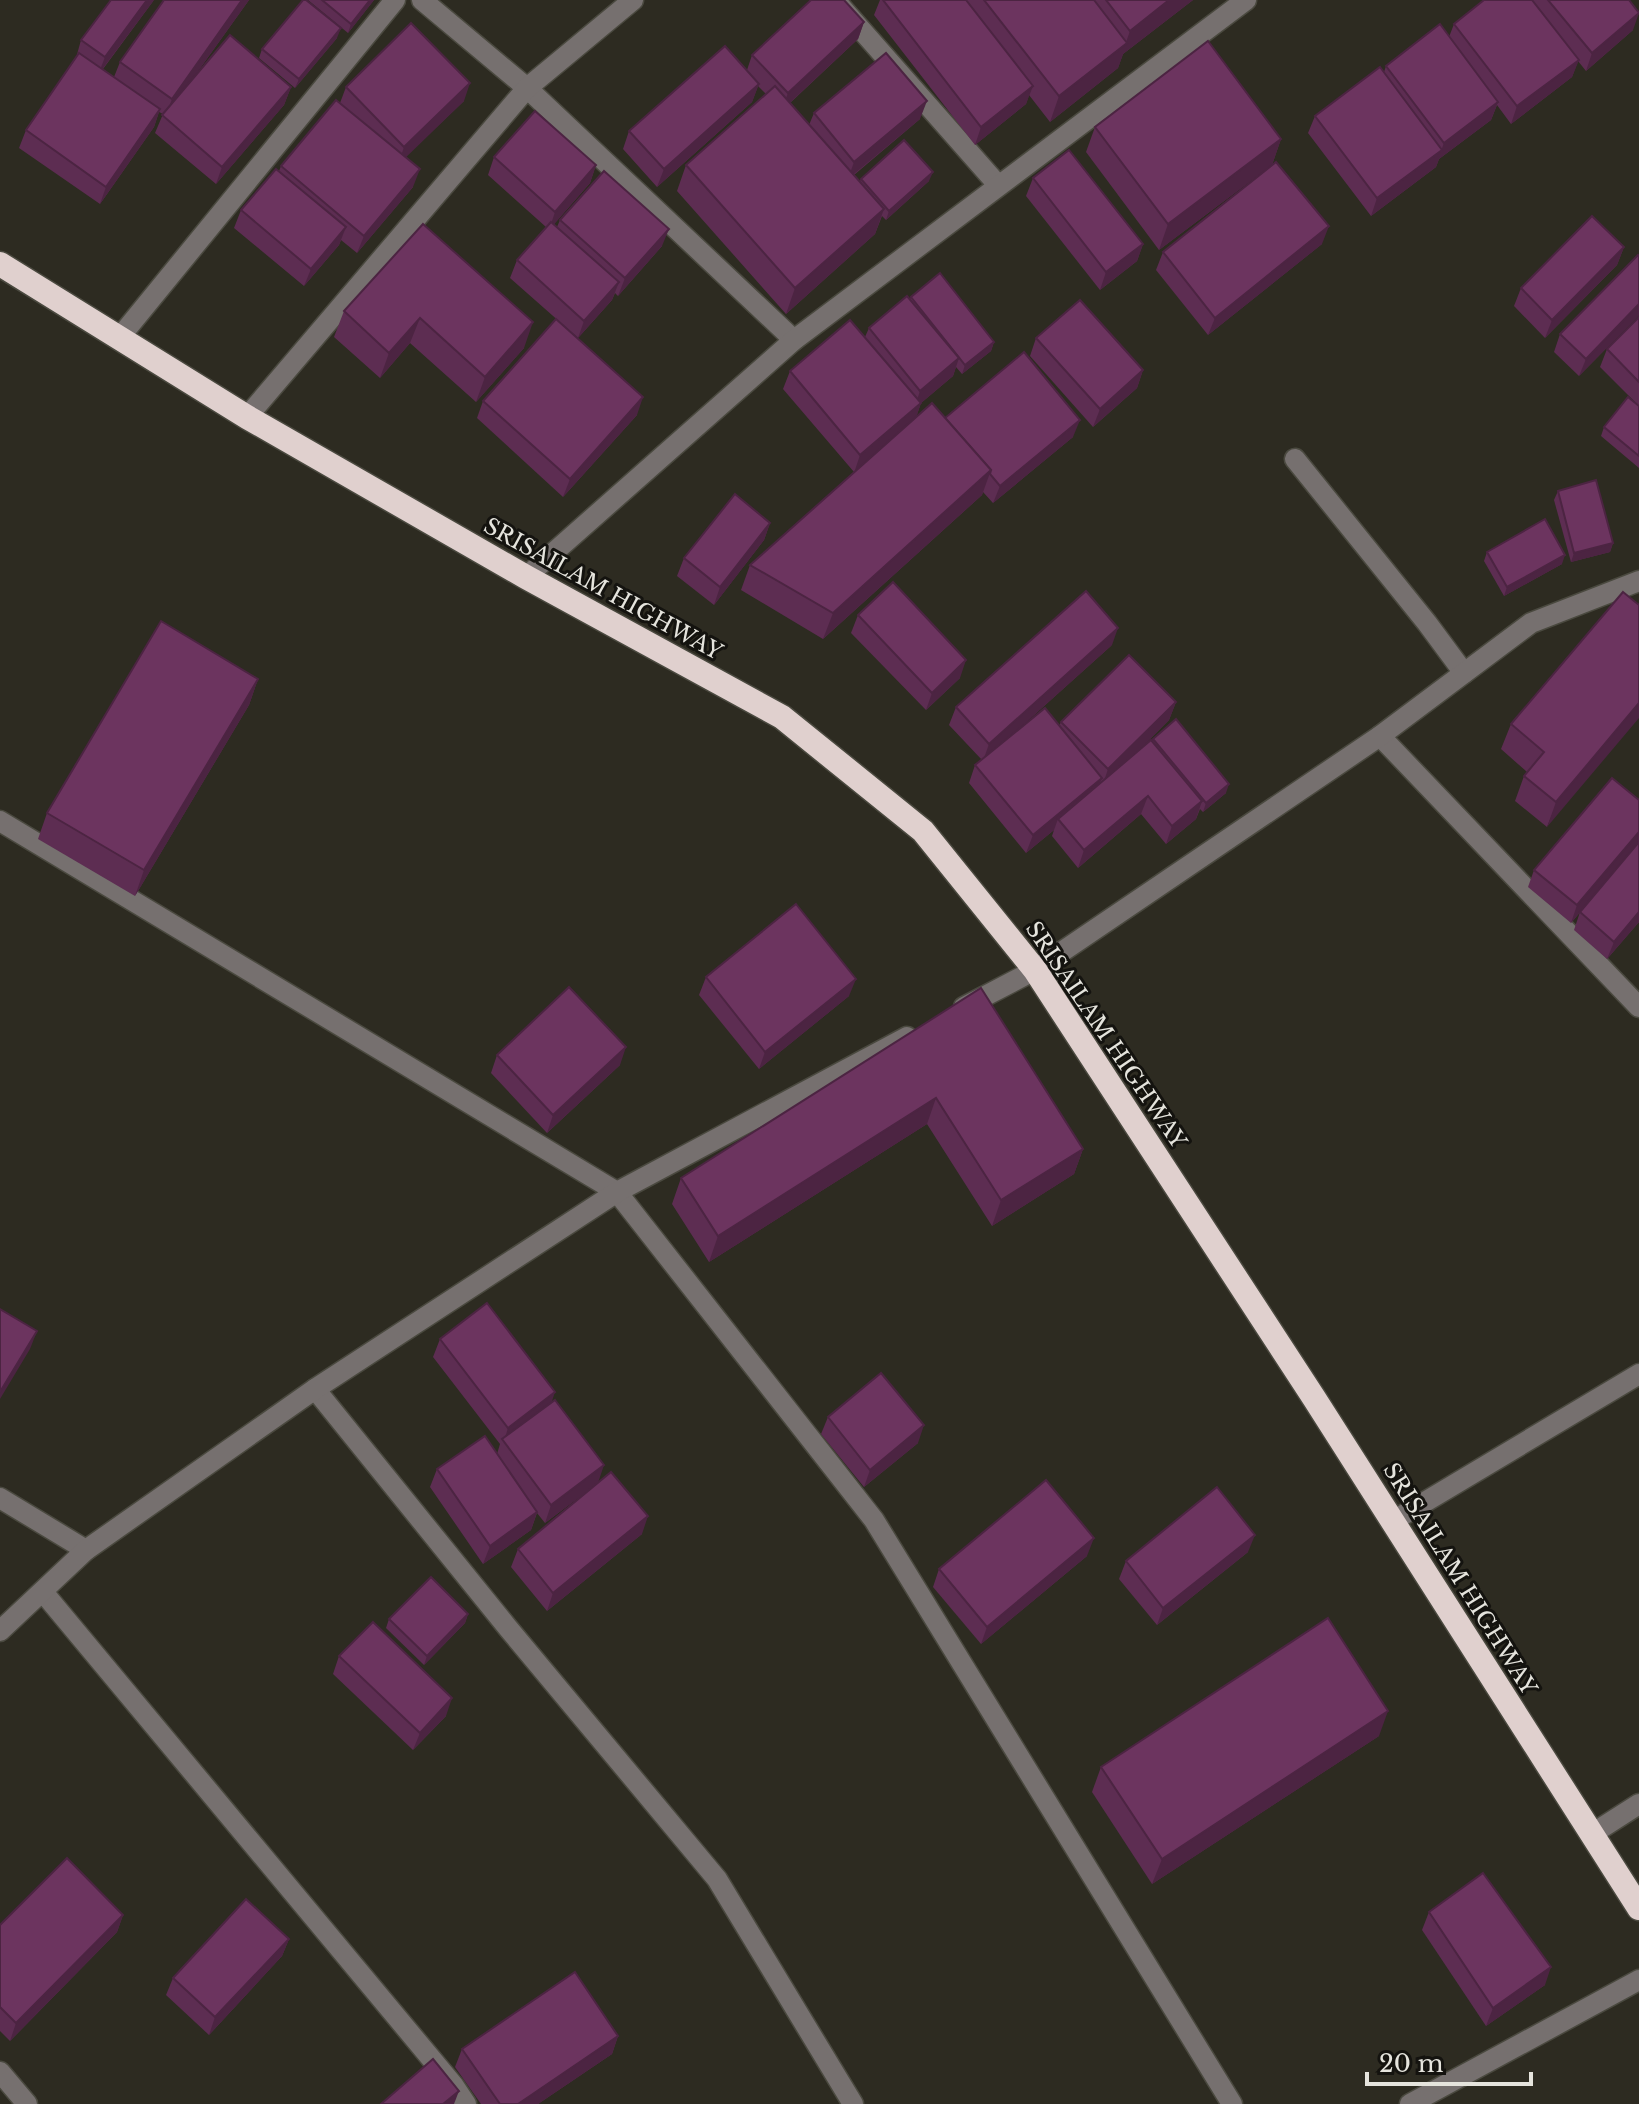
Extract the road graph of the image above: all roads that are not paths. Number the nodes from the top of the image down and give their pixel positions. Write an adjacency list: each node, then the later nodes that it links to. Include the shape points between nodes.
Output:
1 (395, 0): 9 (street)
2 (422, 0): 6 (street)
3 (633, 0): 6 (street)
4 (835, 0): 7 (street)
5 (1246, 0): 7 (street)
6 (527, 88): 10 (street); 11 (street)
7 (998, 185): 10 (street)
8 (0, 264): 9 (highway, SRISAILAM HIGHWAY)
9 (120, 337): 11 (highway, SRISAILAM HIGHWAY)
10 (794, 340): 13 (street)
11 (247, 417): 13 (highway, SRISAILAM HIGHWAY)
12 (1295, 459): 15 (street)
13 (526, 577): 18 (highway, SRISAILAM HIGHWAY, via 782,717 923,831)
14 (1639, 581): 15 (street, via 1531,623)
15 (1464, 673): 16 (street)
16 (1380, 736): 18 (street); 19 (street)
17 (0, 821): 22 (street)
18 (1035, 970): 20 (street); 26 (highway, SRISAILAM HIGHWAY)
19 (1639, 1007)
20 (951, 1014)
21 (923, 1029): 22 (street)
22 (617, 1192): 24 (street); 38 (street, via 874,1520)
23 (1639, 1374): 26 (street)
24 (315, 1389): 27 (street); 37 (street, via 717,1879)
25 (0, 1498): 27 (street)
26 (1393, 1521): 31 (highway, SRISAILAM HIGHWAY)
27 (86, 1550): 28 (street)
28 (43, 1592): 29 (street); 36 (street)
29 (0, 1631)
30 (1639, 1804): 31 (street)
31 (1592, 1834): 32 (highway, SRISAILAM HIGHWAY)
32 (1639, 1908)
33 (1639, 1980): 39 (street)
34 (0, 2072): 35 (street)
35 (27, 2104)
36 (466, 2104)
37 (853, 2104)
38 (1232, 2104)
39 (1410, 2104)

